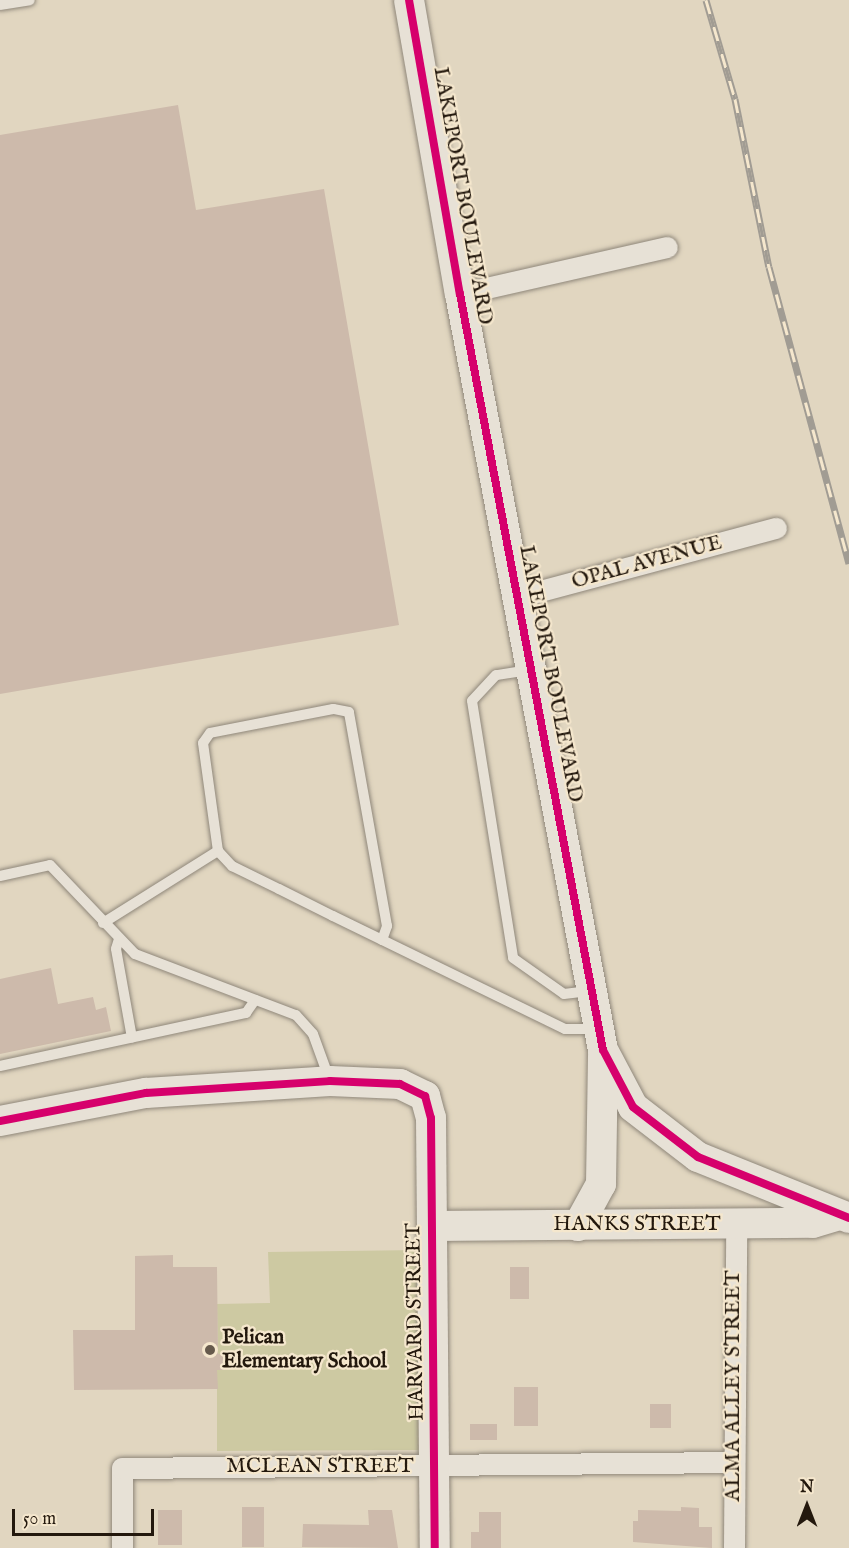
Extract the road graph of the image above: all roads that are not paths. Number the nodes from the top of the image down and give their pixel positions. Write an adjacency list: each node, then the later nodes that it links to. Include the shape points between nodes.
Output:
1 (30, 0): 3 (lane)
2 (410, 0): 5 (street, LAKEPORT BOULEVARD)
3 (0, 5)
4 (667, 247): 5 (street)
5 (460, 294): 7 (street, LAKEPORT BOULEVARD)
6 (776, 528): 7 (street, OPAL AVENUE)
7 (518, 597): 8 (street, LAKEPORT BOULEVARD)
8 (531, 670): 14 (street, LAKEPORT BOULEVARD); 14 (lane, via 496,675 472,701 513,958 564,994)
9 (218, 851): 11 (lane); 13 (lane, via 232,866); 13 (lane, via 203,743 210,732 333,710 349,712 387,926)
10 (0, 876): 11 (lane, via 50,865)
11 (103, 923): 12 (lane)
12 (119, 939): 15 (lane, via 135,954); 16 (lane, via 116,949)
13 (382, 940): 17 (lane, via 565,1029)
14 (592, 991): 17 (street, LAKEPORT BOULEVARD)
15 (255, 1000): 16 (lane, via 246,1013); 19 (lane, via 296,1015 313,1034)
16 (132, 1038): 18 (lane)
17 (601, 1039): 21 (street, LAKEPORT BOULEVARD, via 633,1107 698,1157); 24 (street, via 601,1184)
18 (0, 1066)
19 (330, 1081): 20 (street, via 146,1093); 23 (street, HARVARD STREET, via 400,1084 425,1096 431,1118)
20 (0, 1121)
21 (844, 1216): 22 (street, HANKS STREET, via 813,1223)
22 (736, 1225): 24 (street, HANKS STREET); 25 (street, ALMA ALLEY STREET)
23 (433, 1226): 24 (street, HANKS STREET); 26 (street, HARVARD STREET)
24 (578, 1226)
25 (733, 1462): 26 (street, MCLEAN STREET); 29 (street, ALMA ALLEY STREET)
26 (436, 1467): 27 (street, MCLEAN STREET, via 122,1468); 28 (street, HARVARD STREET)
27 (122, 1548)
28 (435, 1548)
29 (734, 1548)

